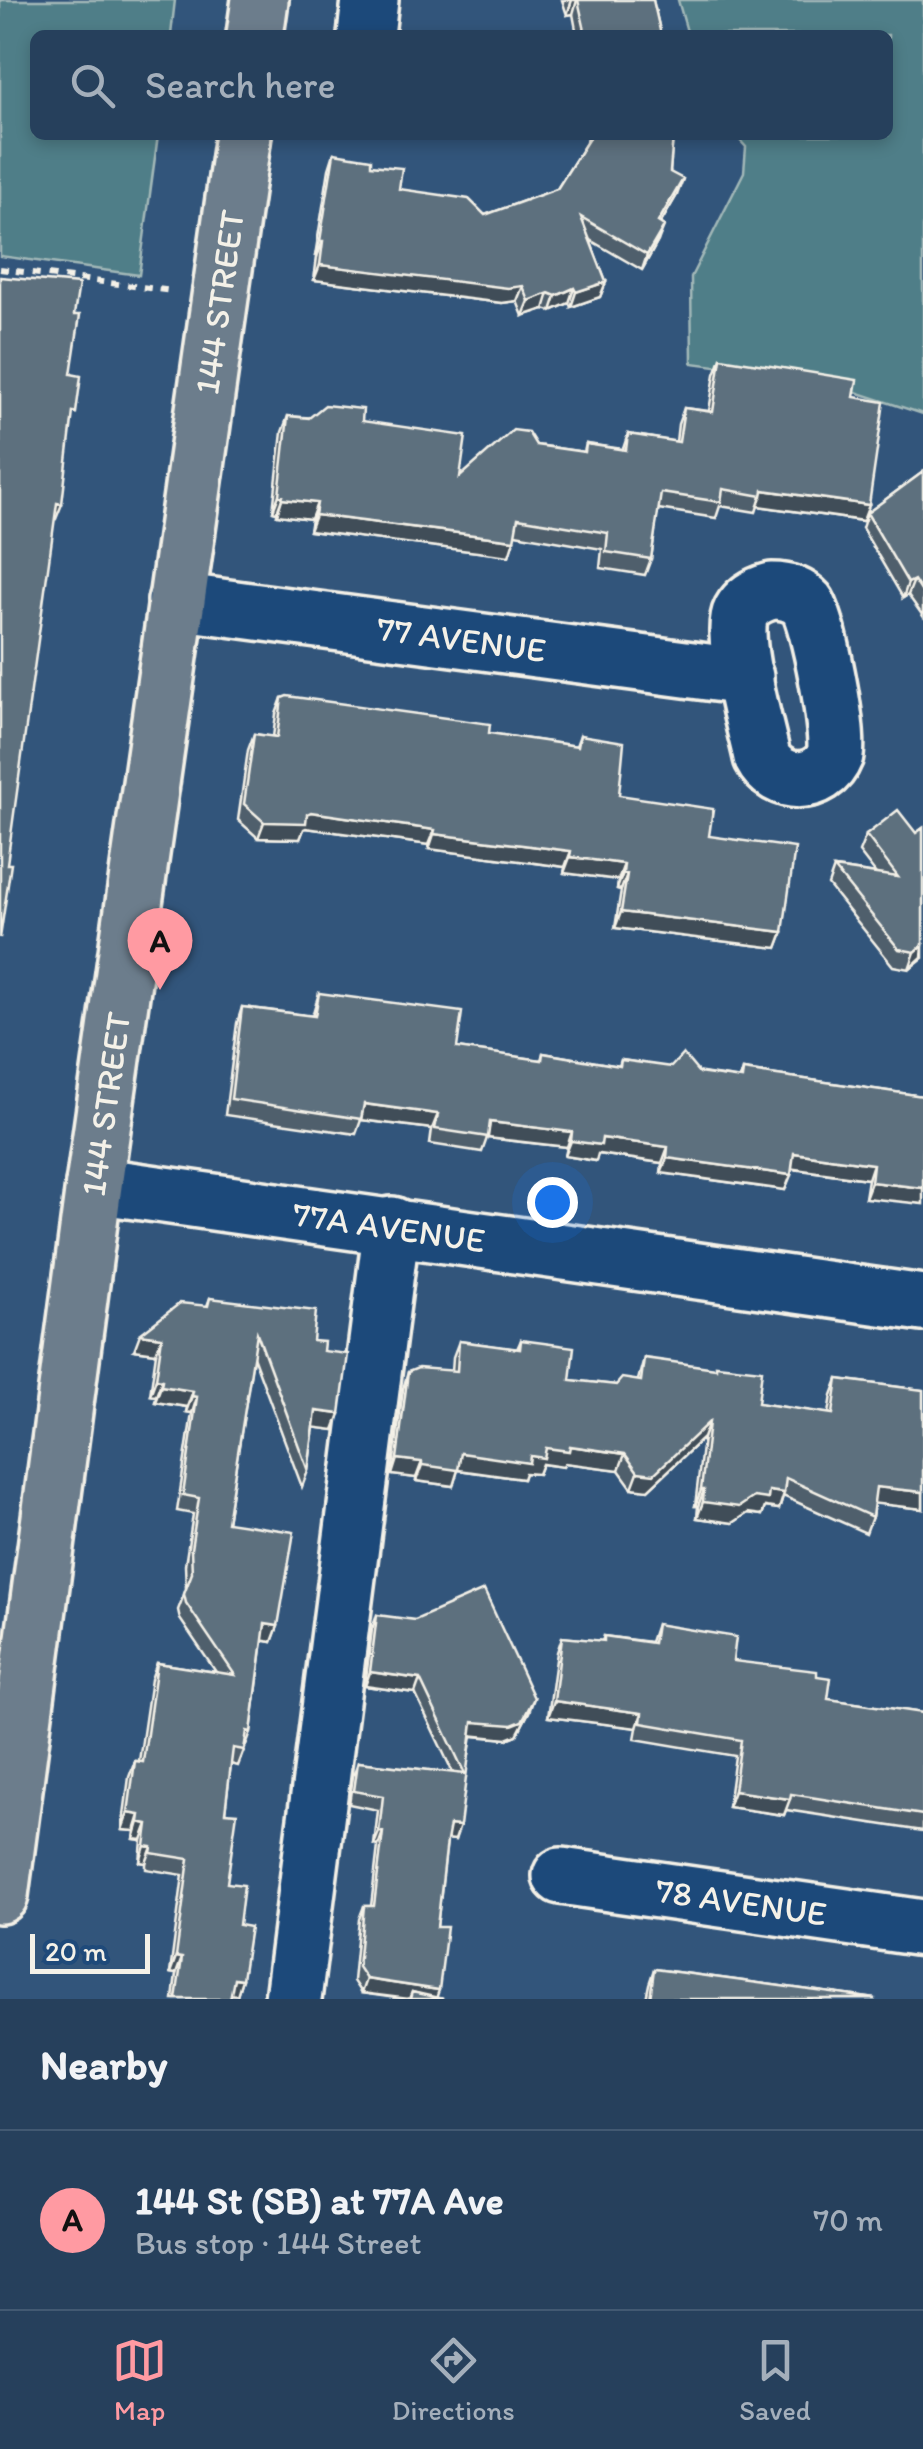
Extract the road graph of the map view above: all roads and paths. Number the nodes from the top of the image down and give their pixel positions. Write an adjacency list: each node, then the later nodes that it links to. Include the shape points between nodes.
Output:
1 (260, 0): 3 (main road)
2 (370, 0): 4 (street)
3 (256, 30)
4 (367, 30)
5 (241, 140): 8 (main road, 144 STREET)
6 (0, 269): 7 (path)
7 (184, 293)
8 (176, 601): 9 (street, 77 AVENUE); 10 (main road, 144 STREET)
9 (745, 677)
10 (94, 1185): 11 (street, 77A AVENUE); 13 (main road, 144 STREET)
11 (392, 1226): 12 (street, 77A AVENUE); 17 (street)
12 (923, 1303)
13 (6, 1814): 15 (main road, 144 STREET)
14 (561, 1876): 16 (street, 78 AVENUE)
15 (0, 1896)
16 (923, 1928)
17 (293, 1999)

